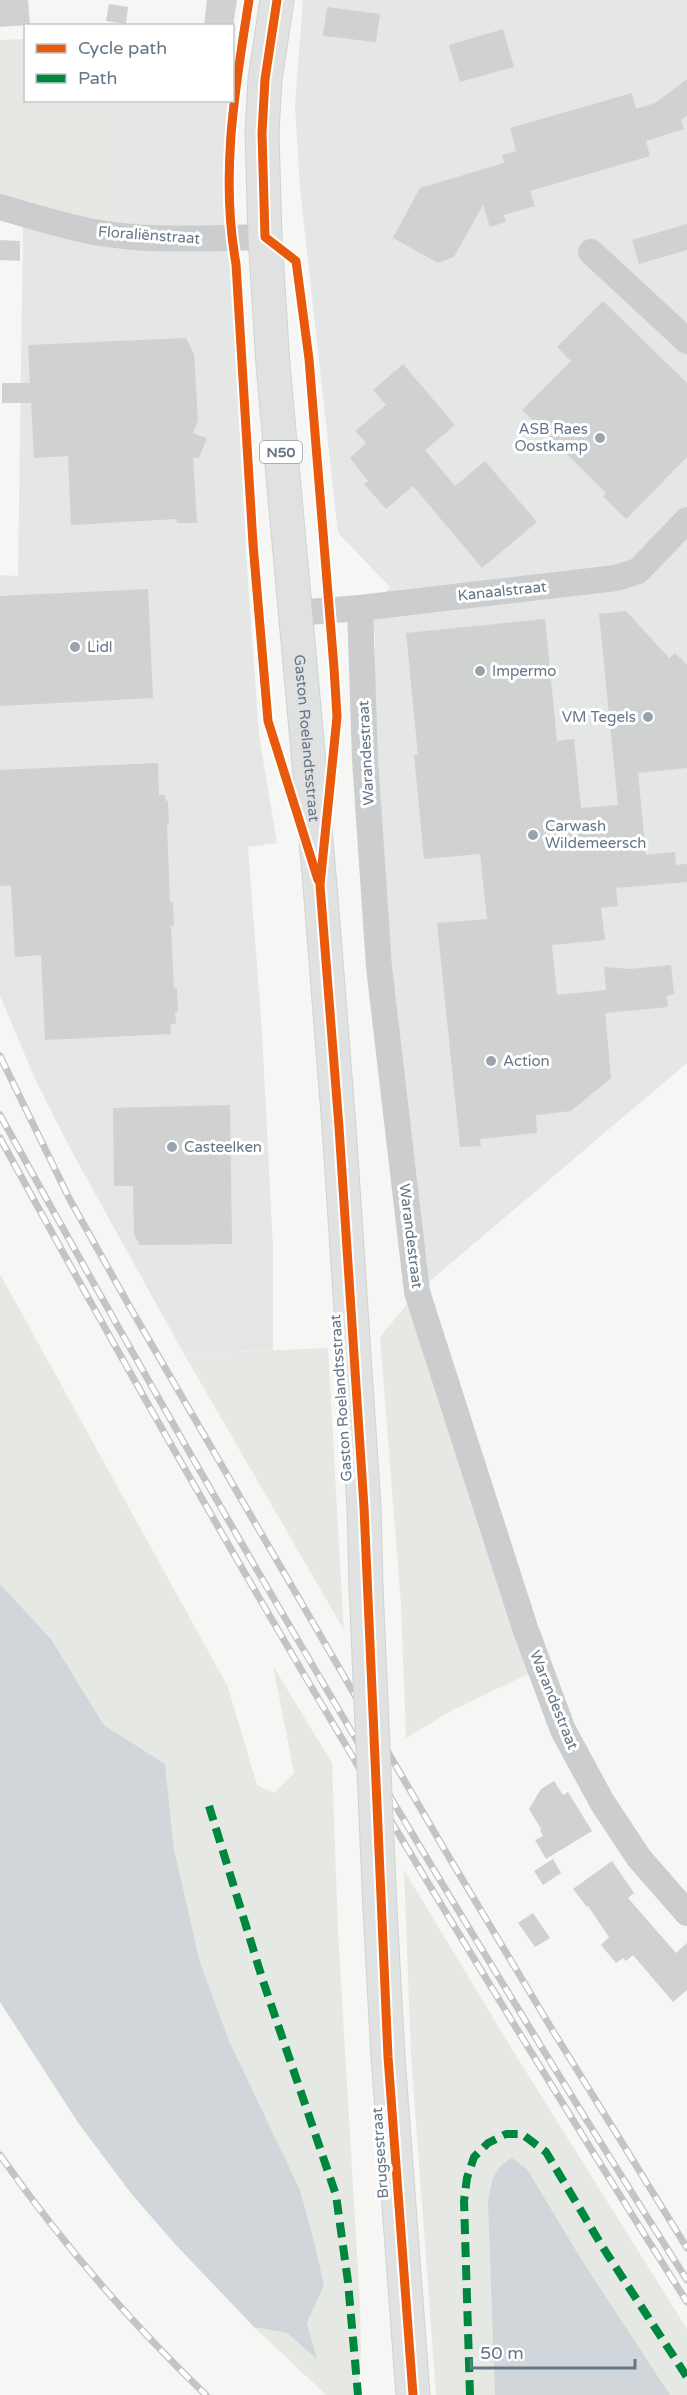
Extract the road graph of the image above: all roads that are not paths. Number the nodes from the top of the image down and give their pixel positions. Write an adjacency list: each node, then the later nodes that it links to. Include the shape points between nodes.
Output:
1 (277, 0): 3 (main road, Gaston Roelandtsstraat / N50, via 265,79 262,133)
2 (0, 207): 3 (street, Floraliënstraat, via 118,235 170,239)
3 (265, 237): 8 (main road, Gaston Roelandtsstraat / N50)
4 (591, 252): 5 (street)
5 (687, 340)
6 (687, 520): 7 (street, Kanaalstraat, via 638,571 616,578)
7 (360, 608): 8 (street, Kanaalstraat); 10 (street, Warandestraat, via 379,967 417,1292 525,1628 563,1730 602,1802 639,1858)
8 (295, 613): 9 (main road, Gaston Roelandtsstraat / N50, bridge, via 339,1127 364,1507)
9 (380, 1909): 11 (main road, Brugsestraat / N50)
10 (687, 1913)
11 (413, 2395)

